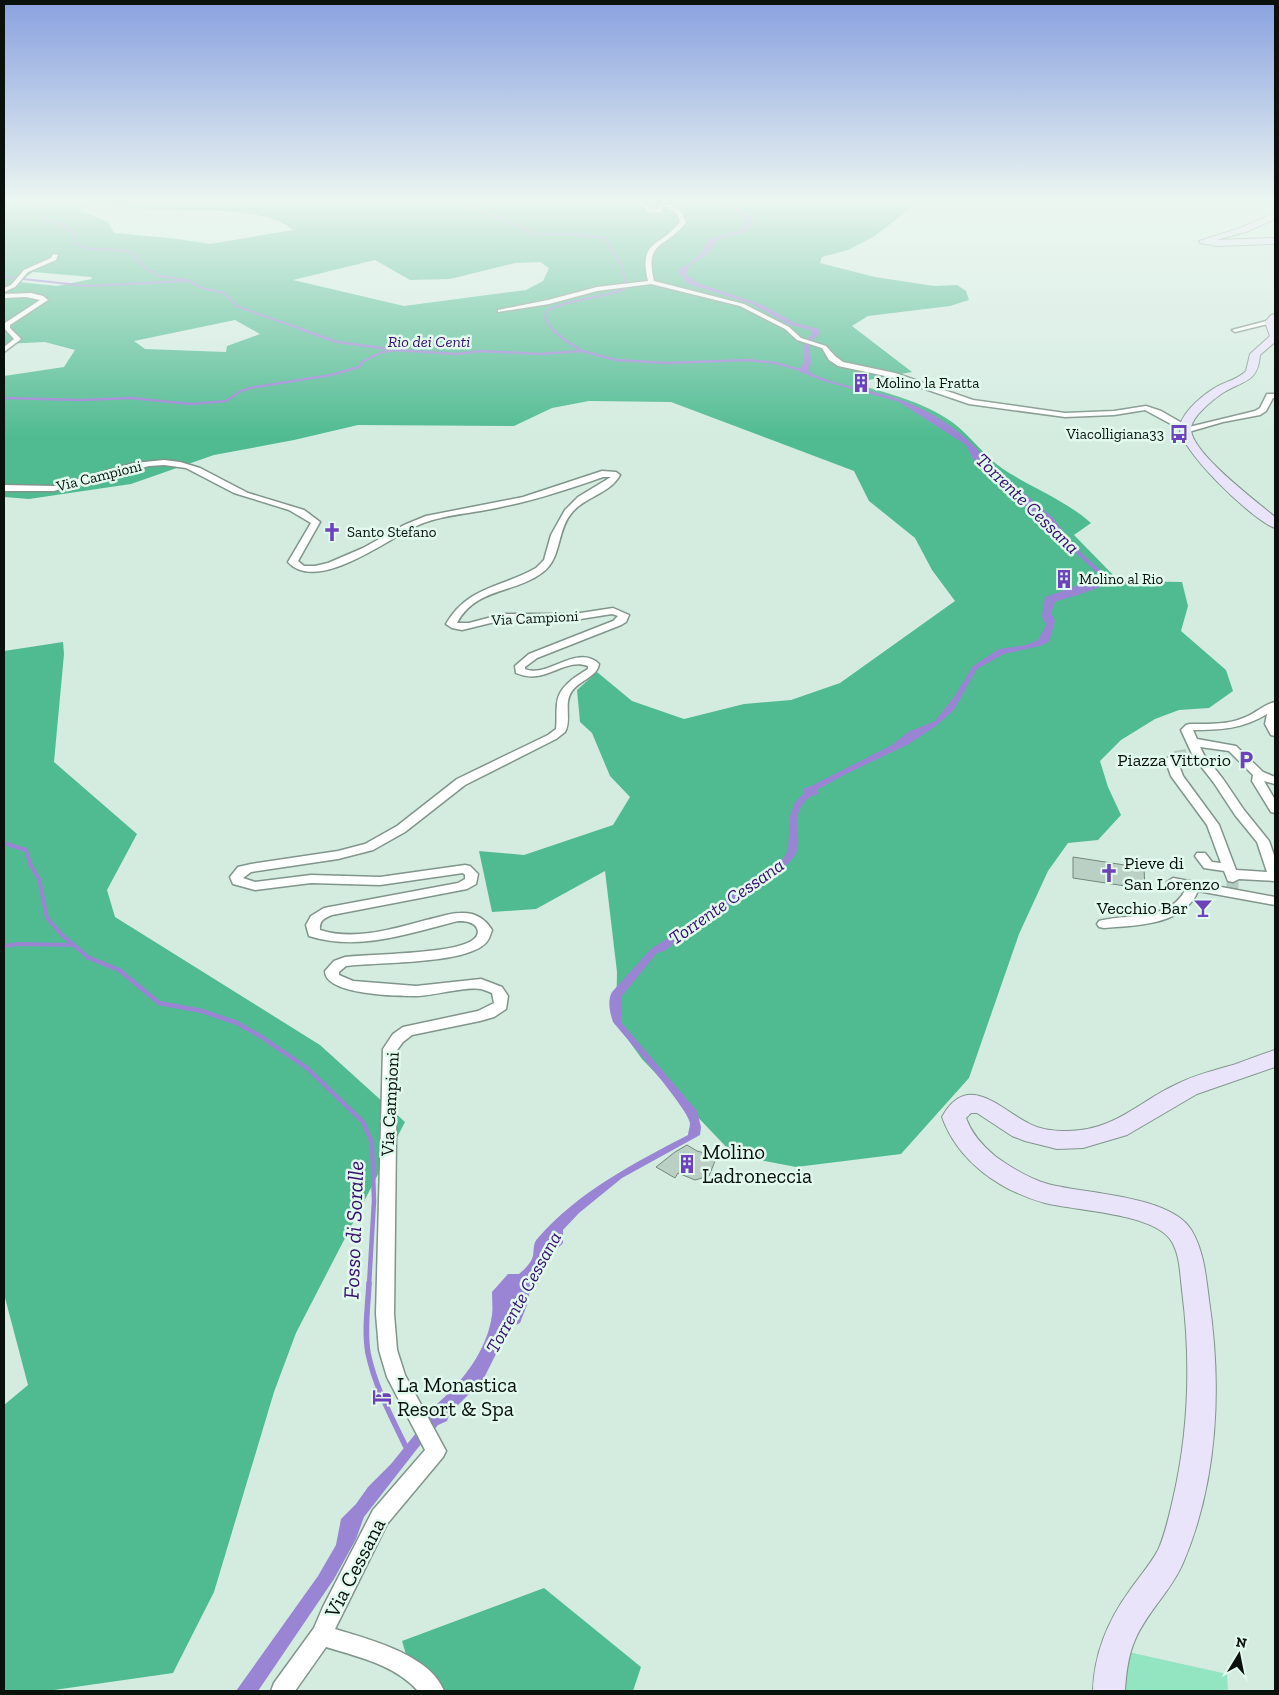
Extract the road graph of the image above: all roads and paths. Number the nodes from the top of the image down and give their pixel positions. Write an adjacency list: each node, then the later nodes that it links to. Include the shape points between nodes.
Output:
1 (16, 279): 4 (street)
2 (650, 279): 3 (street)
3 (651, 282): 6 (street, via 596,288); 13 (street, via 737,303 766,316 803,340 828,349 832,358 841,364 892,375 975,403 1065,415 1146,408)
4 (4, 290)
5 (4, 296): 9 (street, via 30,295 45,300 7,324 18,339)
6 (500, 312)
7 (1273, 319): 8 (street); 13 (street, via 1274,337 1255,354 1253,370 1217,391 1193,413)
8 (1234, 330)
9 (4, 350)
10 (1275, 396): 11 (street, via 1270,396)
11 (1263, 409): 12 (street); 13 (street)
12 (1274, 411)
13 (1185, 430): 15 (street, via 1187,438 1210,468)
14 (4, 488): 33 (street, Via Campioni, via 59,487 104,472 143,464 188,466 243,494 287,507 316,522 293,562 300,567 317,569 333,566 423,520 515,502 602,474 616,475 569,509 556,530 546,565 478,596 462,608 451,624 462,628 503,617 574,617 613,611 624,615 617,623 533,656 520,666 520,670 530,675 581,661 594,664 593,670 566,691 561,730 461,782 380,842 344,854 250,868 236,877 238,881 255,886 311,879 396,879 459,868 472,874 471,881 462,886 329,911 312,923 314,933 344,940 458,916 471,917 479,921 485,930 482,939 472,946 435,954 345,962 332,972 332,977 353,986 416,992 480,984 497,990 501,996 501,1005 489,1013 408,1031 390,1049 387,1345 396,1377)
15 (1275, 524)
16 (1275, 705): 19 (street, via 1245,722 1221,727 1190,726 1187,730)
17 (1275, 710): 18 (street, via 1270,724)
18 (1275, 733)
19 (1194, 750): 21 (street, via 1232,748); 24 (street, via 1239,812)
20 (1175, 757): 26 (street, via 1170,759 1177,776 1213,825)
21 (1259, 774): 22 (street); 23 (street, via 1258,781)
22 (1275, 781)
23 (1275, 809)
24 (1269, 841): 27 (street)
25 (1201, 856): 26 (street, via 1208,865)
26 (1232, 874): 27 (street)
27 (1275, 877)
28 (1173, 882): 29 (street)
29 (1194, 886): 30 (street); 31 (street, via 1182,907 1158,917)
30 (1275, 901)
31 (1104, 924)
32 (1275, 1058): 37 (street, via 1188,1088 1131,1124 1106,1135 1079,1140 1054,1140 1034,1135 998,1113 974,1104 960,1108 954,1117 958,1131 969,1145 1002,1174 1045,1193 1158,1217 1177,1230 1191,1260 1202,1376 1192,1478 1172,1554 1128,1620 1113,1651)
33 (436, 1451): 34 (street, Via Cessana, via 380,1517)
34 (322, 1635): 35 (street, Via Cessana); 36 (street, via 389,1657 416,1672)
35 (282, 1691)
36 (434, 1691)
37 (1109, 1691)

